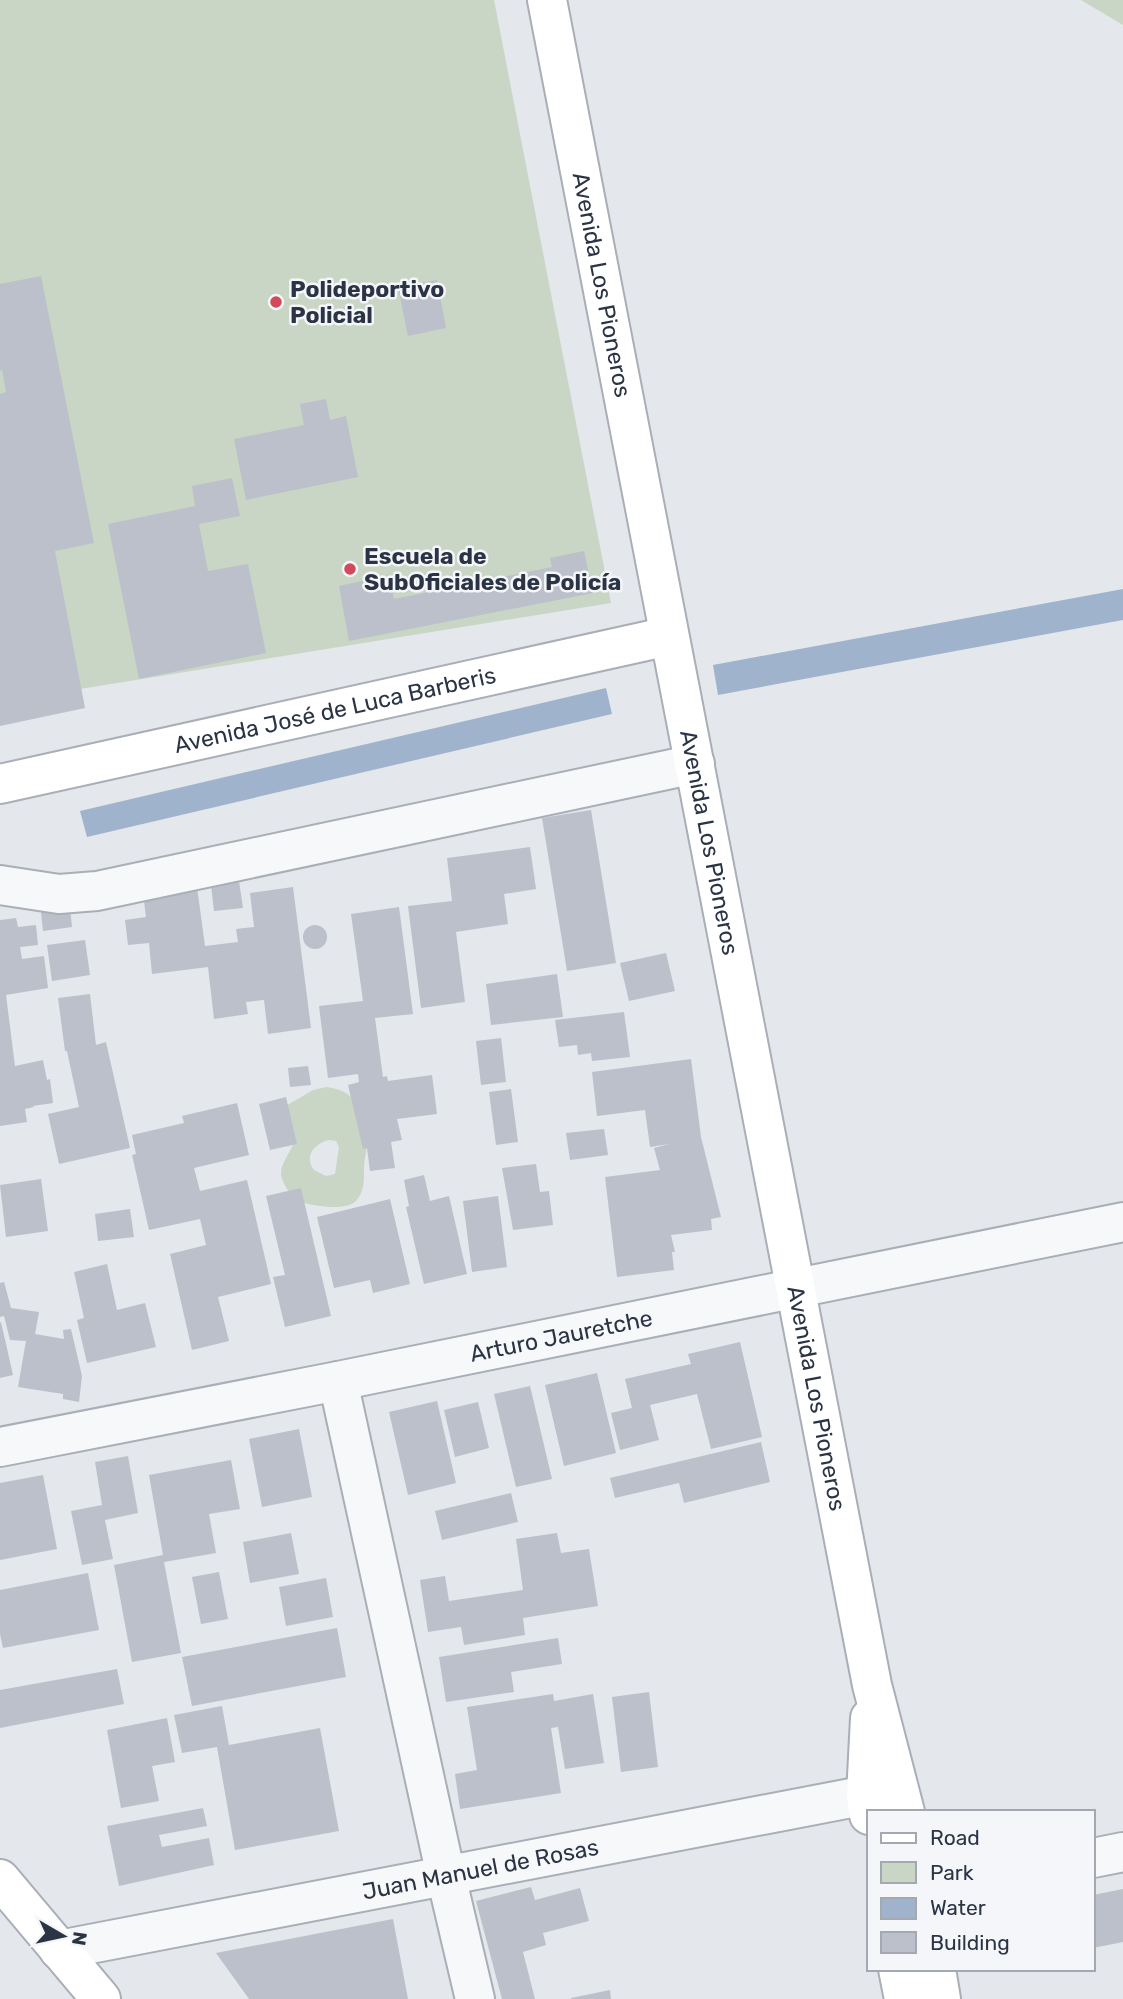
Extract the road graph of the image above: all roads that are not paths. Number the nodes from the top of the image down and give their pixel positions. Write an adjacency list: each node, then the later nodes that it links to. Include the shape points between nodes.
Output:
1 (547, 0): 2 (main road, Avenida Los Pioneros)
2 (669, 636): 3 (main road, Avenida Los Pioneros); 4 (main road, Avenida José de Luca Barberis)
3 (695, 764): 5 (street, via 97,891 59,894); 7 (main road, Avenida Los Pioneros)
4 (0, 784)
5 (0, 885)
6 (1123, 1222): 7 (street, Arturo Jauretche)
7 (796, 1289): 8 (street, Arturo Jauretche); 10 (main road, Avenida Los Pioneros, via 872,1685)
8 (338, 1381): 9 (street, Arturo Jauretche); 13 (street)
9 (0, 1447)
10 (885, 1803): 13 (street, Juan Manuel de Rosas)
11 (1123, 1852): 12 (street)
12 (1095, 1857)
13 (446, 1876): 15 (street, Juan Manuel de Rosas); 19 (street)
14 (0, 1880): 15 (main road)
15 (59, 1950): 18 (main road)
16 (898, 1971): 20 (main road)
17 (936, 1971): 21 (main road)
18 (101, 1999)
19 (475, 1999)
20 (904, 1999)
21 (941, 1999)

